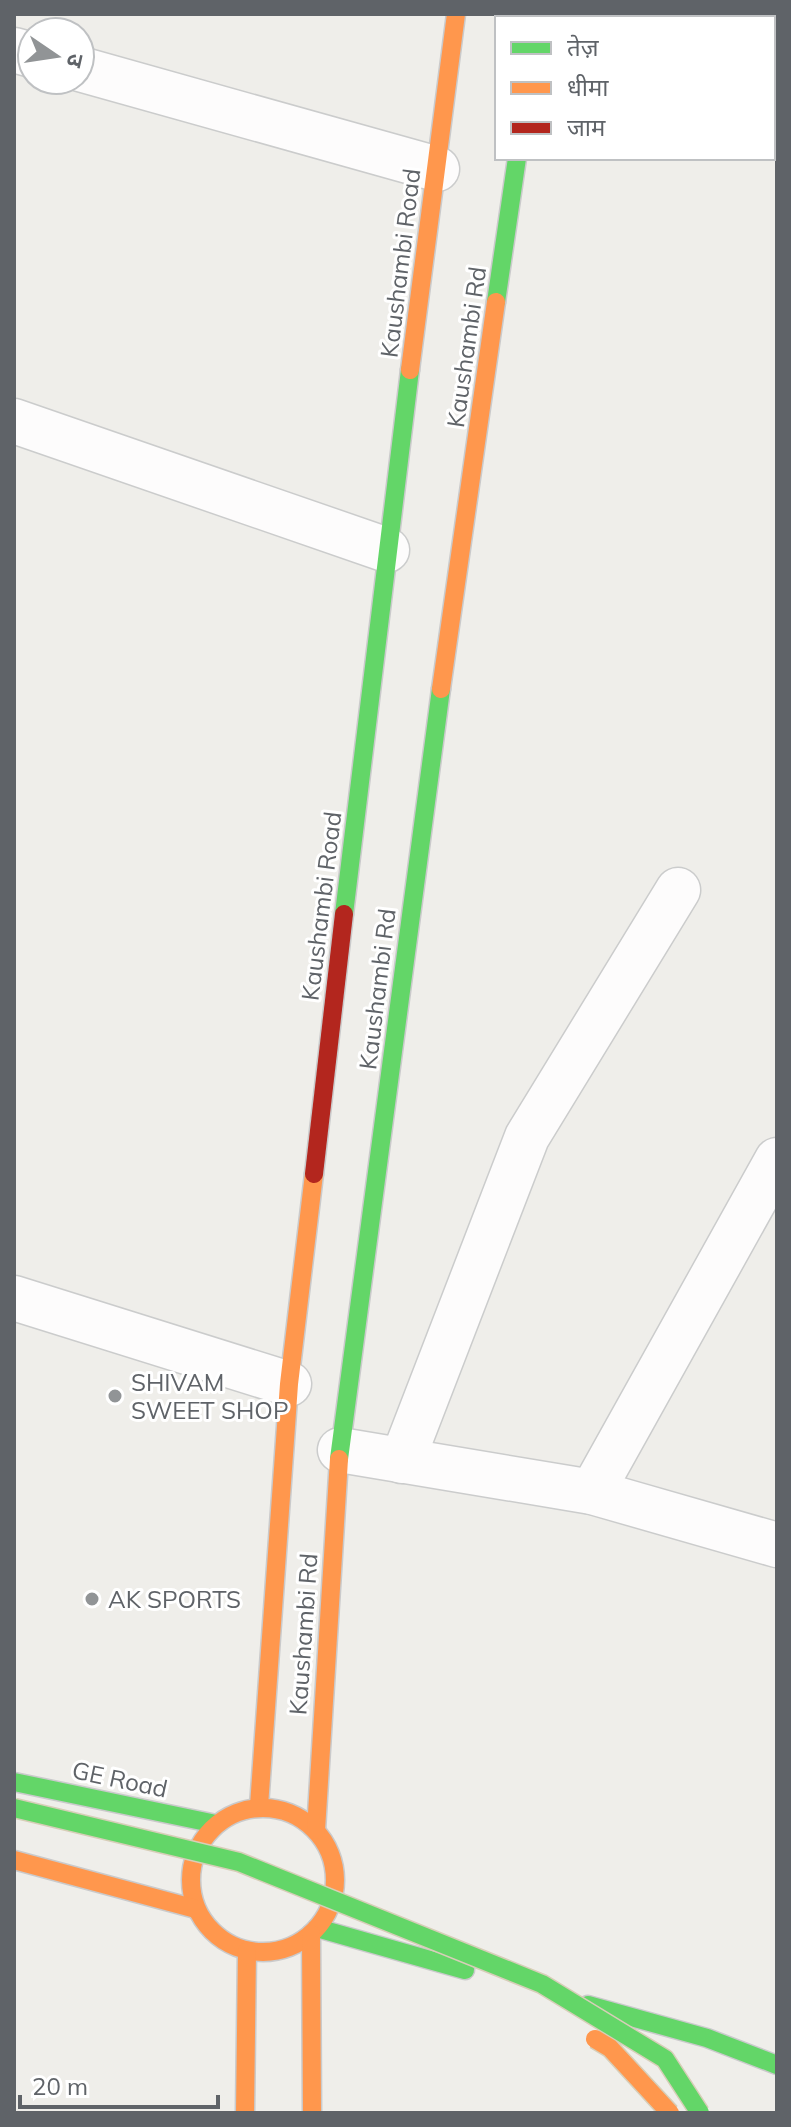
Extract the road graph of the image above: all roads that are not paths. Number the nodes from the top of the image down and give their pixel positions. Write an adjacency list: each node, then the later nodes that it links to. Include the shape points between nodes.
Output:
1 (456, 14): 4 (main road, Kaushambi Road)
2 (96, 73): 4 (street)
3 (517, 160): 11 (main road, Kaushambi Rd)
4 (437, 169): 6 (main road, Kaushambi Road)
5 (14, 421): 6 (street)
6 (387, 550): 10 (main road, Kaushambi Road)
7 (678, 890): 12 (street, via 527,1137)
8 (777, 1160): 13 (street)
9 (14, 1298): 10 (street)
10 (289, 1384): 16 (main road, Kaushambi Road)
11 (340, 1450): 12 (street); 20 (main road, Kaushambi Rd)
12 (402, 1461): 13 (street)
13 (592, 1492): 14 (street)
14 (777, 1545)
15 (14, 1782): 19 (main road, GE Road)
16 (259, 1806): 19 (main road); 20 (main road, via 300,1817)
17 (14, 1808): 31 (main road, bridge, via 239,1862 542,1984 665,2059)
18 (14, 1824): 25 (main road, via 244,1883 363,1933 450,1961)
19 (216, 1824): 22 (main road, via 200,1842 192,1863)
20 (316, 1830): 23 (main road, via 335,1872 333,1896)
21 (14, 1860): 22 (main road)
22 (196, 1909): 24 (main road, via 226,1943)
23 (314, 1931): 24 (main road, via 292,1946); 27 (main road, via 707,2038); 29 (main road)
24 (247, 1951): 28 (main road)
25 (522, 1995)
26 (585, 2033): 30 (main road, bridge, via 610,2048)
27 (777, 2065)
28 (245, 2113)
29 (312, 2113)
30 (670, 2113)
31 (700, 2113)

